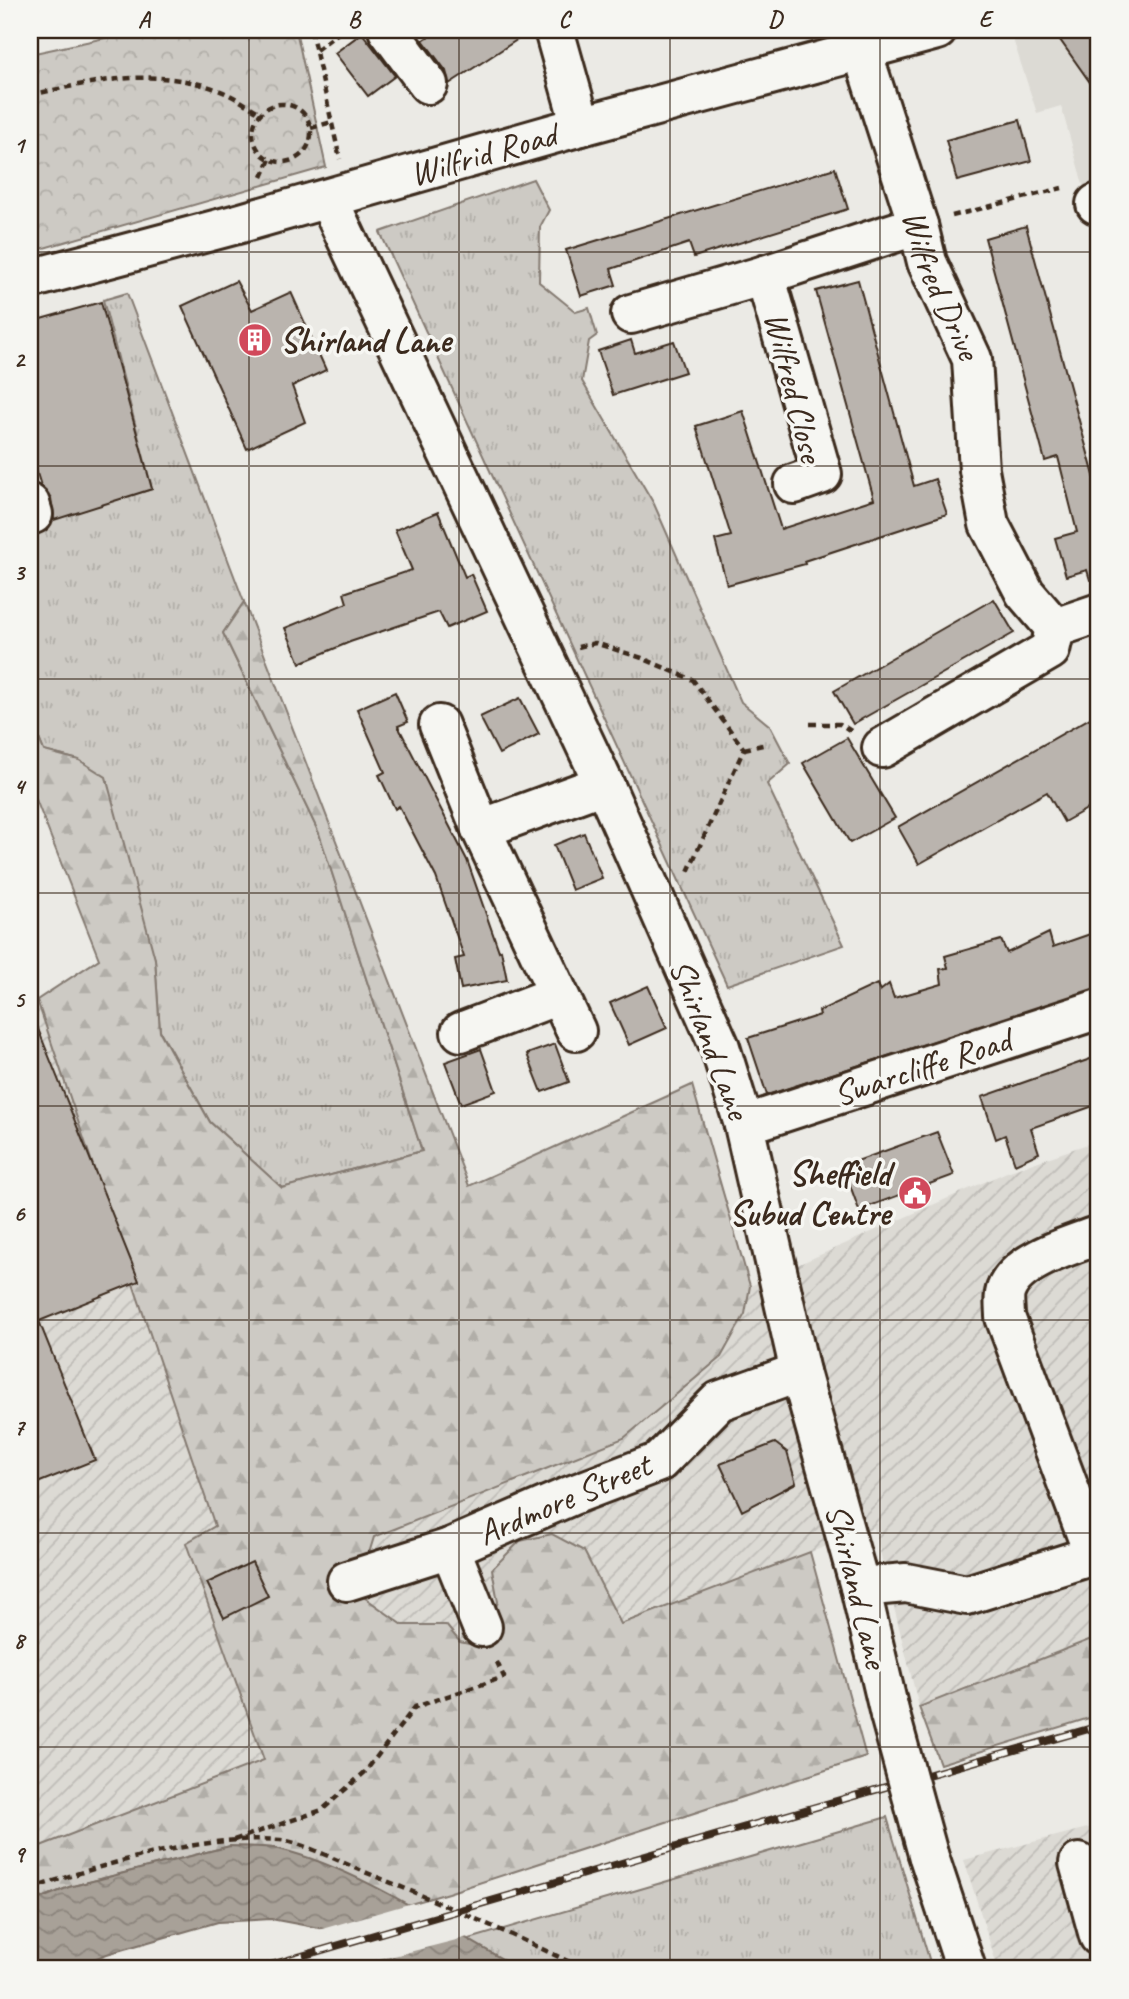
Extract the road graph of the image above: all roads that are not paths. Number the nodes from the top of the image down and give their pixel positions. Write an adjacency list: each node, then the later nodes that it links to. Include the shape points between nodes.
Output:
1 (554, 30): 6 (street)
2 (937, 30): 4 (street, Wilfrid Road)
3 (392, 31): 5 (street)
4 (862, 51): 6 (street, Wilfrid Road); 8 (street, Wilfred Drive)
5 (428, 84)
6 (581, 126): 7 (street, Wilfrid Road)
7 (338, 196): 10 (street, Wilfrid Road); 17 (street, Shirland Lane)
8 (918, 225): 9 (street, Wilfred Close); 14 (street, Wilfred Drive, via 927,262 972,359 979,470 989,524 1025,593)
9 (765, 275): 11 (street, Wilfred Close); 12 (street, Wilfred Close, via 822,474)
10 (30, 279)
11 (631, 314)
12 (794, 484)
13 (1099, 613): 14 (street)
14 (1055, 628): 16 (street, via 1050,650)
15 (439, 725): 18 (street)
16 (882, 748)
17 (604, 784): 18 (street); 23 (street, Shirland Lane, via 720,1047)
18 (481, 829): 19 (street)
19 (558, 995): 21 (street); 22 (street)
20 (1099, 1009): 23 (street, Swarcliffe Road)
21 (576, 1031)
22 (461, 1032)
23 (744, 1125): 25 (street, Shirland Lane)
24 (1099, 1235): 28 (street, via 1049,1253 1016,1275 1005,1290 1005,1317 1094,1555 967,1595 906,1583)
25 (800, 1372): 26 (street, Ardmore Street, via 719,1401 659,1462); 28 (street, Shirland Lane)
26 (450, 1548): 27 (street, Ardmore Street); 29 (street)
27 (347, 1581)
28 (860, 1587): 32 (street, Shirland Lane, bridge, via 928,1854)
29 (482, 1627)
30 (1079, 1863): 31 (street)
31 (1099, 1936)
32 (966, 1969)

